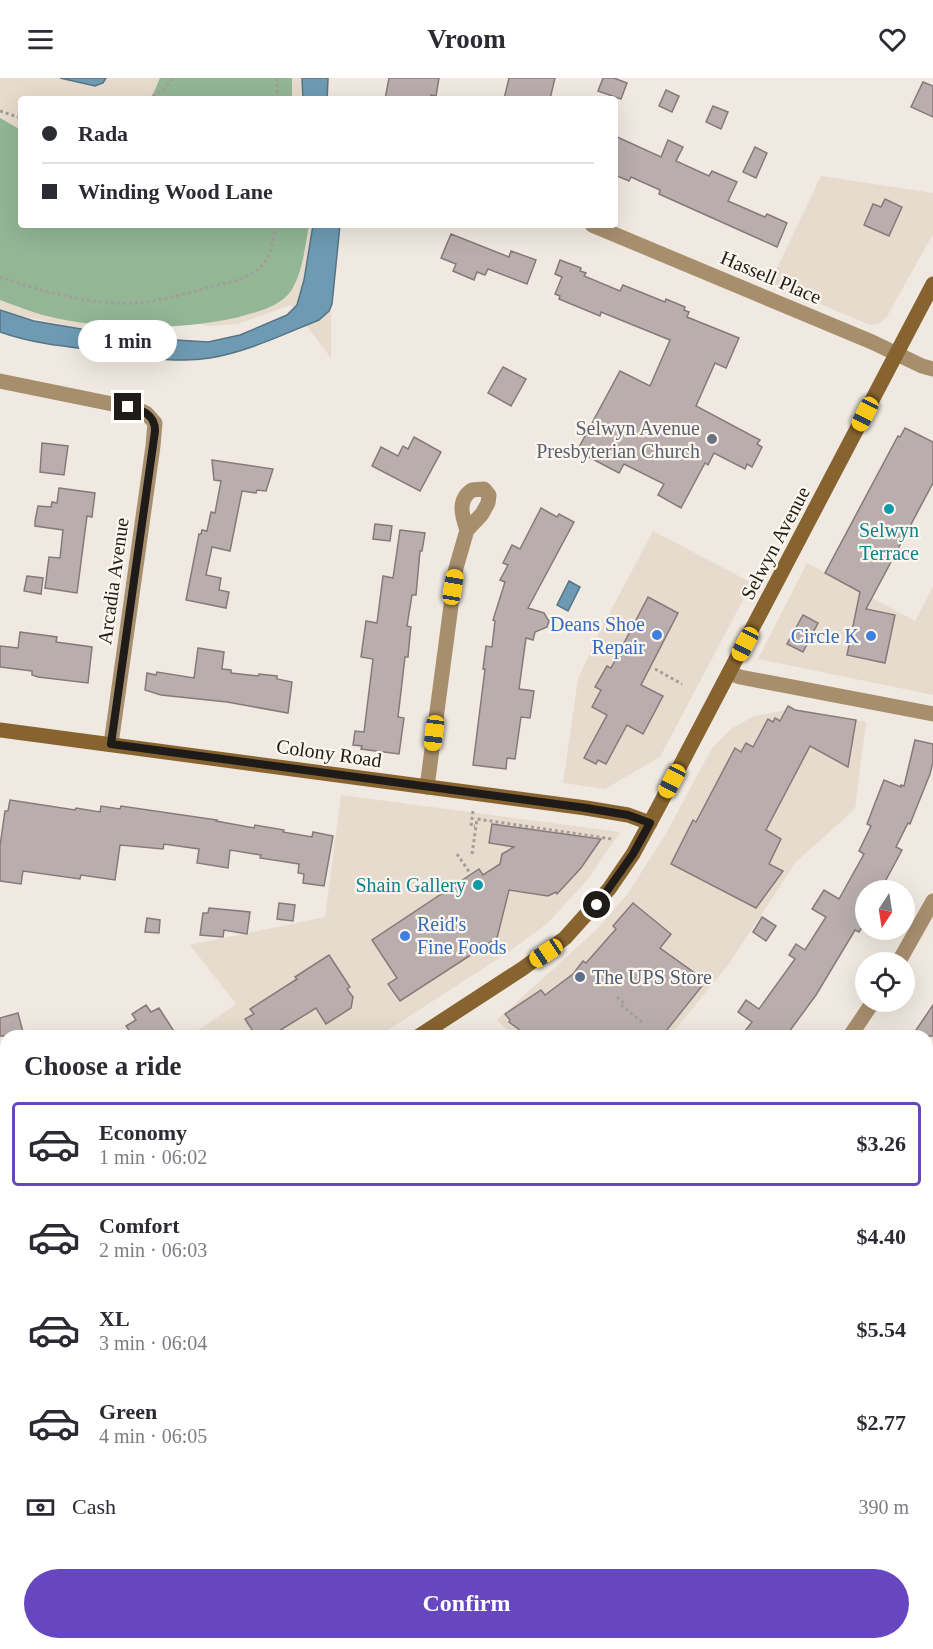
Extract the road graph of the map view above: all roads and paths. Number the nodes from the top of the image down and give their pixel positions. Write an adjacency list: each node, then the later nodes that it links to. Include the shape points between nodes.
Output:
1 (172, 78): 3 (path, via 164,90)
2 (277, 78): 4 (path)
3 (153, 96)
4 (277, 96)
5 (0, 111): 6 (path)
6 (18, 117)
7 (275, 228): 9 (path, via 268,259 256,271 234,281 158,299 125,303 74,297)
8 (599, 228): 11 (street, Hassell Place)
9 (0, 277)
10 (933, 284): 11 (street, Selwyn Avenue)
11 (896, 354): 12 (street, Hassell Place); 16 (street, Selwyn Avenue)
12 (933, 369)
13 (0, 381): 20 (street, Arcadia Avenue, via 136,409 155,423)
14 (467, 530): 21 (street, via 454,580)
15 (655, 669): 17 (path)
16 (729, 673): 18 (street); 23 (street, Selwyn Avenue)
17 (682, 684)
18 (933, 714)
19 (0, 730): 20 (street, Colony Road)
20 (111, 744): 21 (street, Colony Road)
21 (427, 787): 23 (street, Colony Road, via 601,810)
22 (473, 811): 24 (path, via 471,826)
23 (650, 823): 34 (street, Selwyn Avenue, via 609,889 565,938)
24 (476, 826): 25 (path, via 477,819); 27 (path)
25 (612, 839)
26 (457, 854): 28 (path)
27 (472, 854)
28 (470, 873)
29 (933, 901): 30 (street)
30 (904, 952)
31 (617, 997): 33 (path)
32 (866, 1012): 35 (street)
33 (642, 1022)
34 (428, 1030)
35 (854, 1030)

